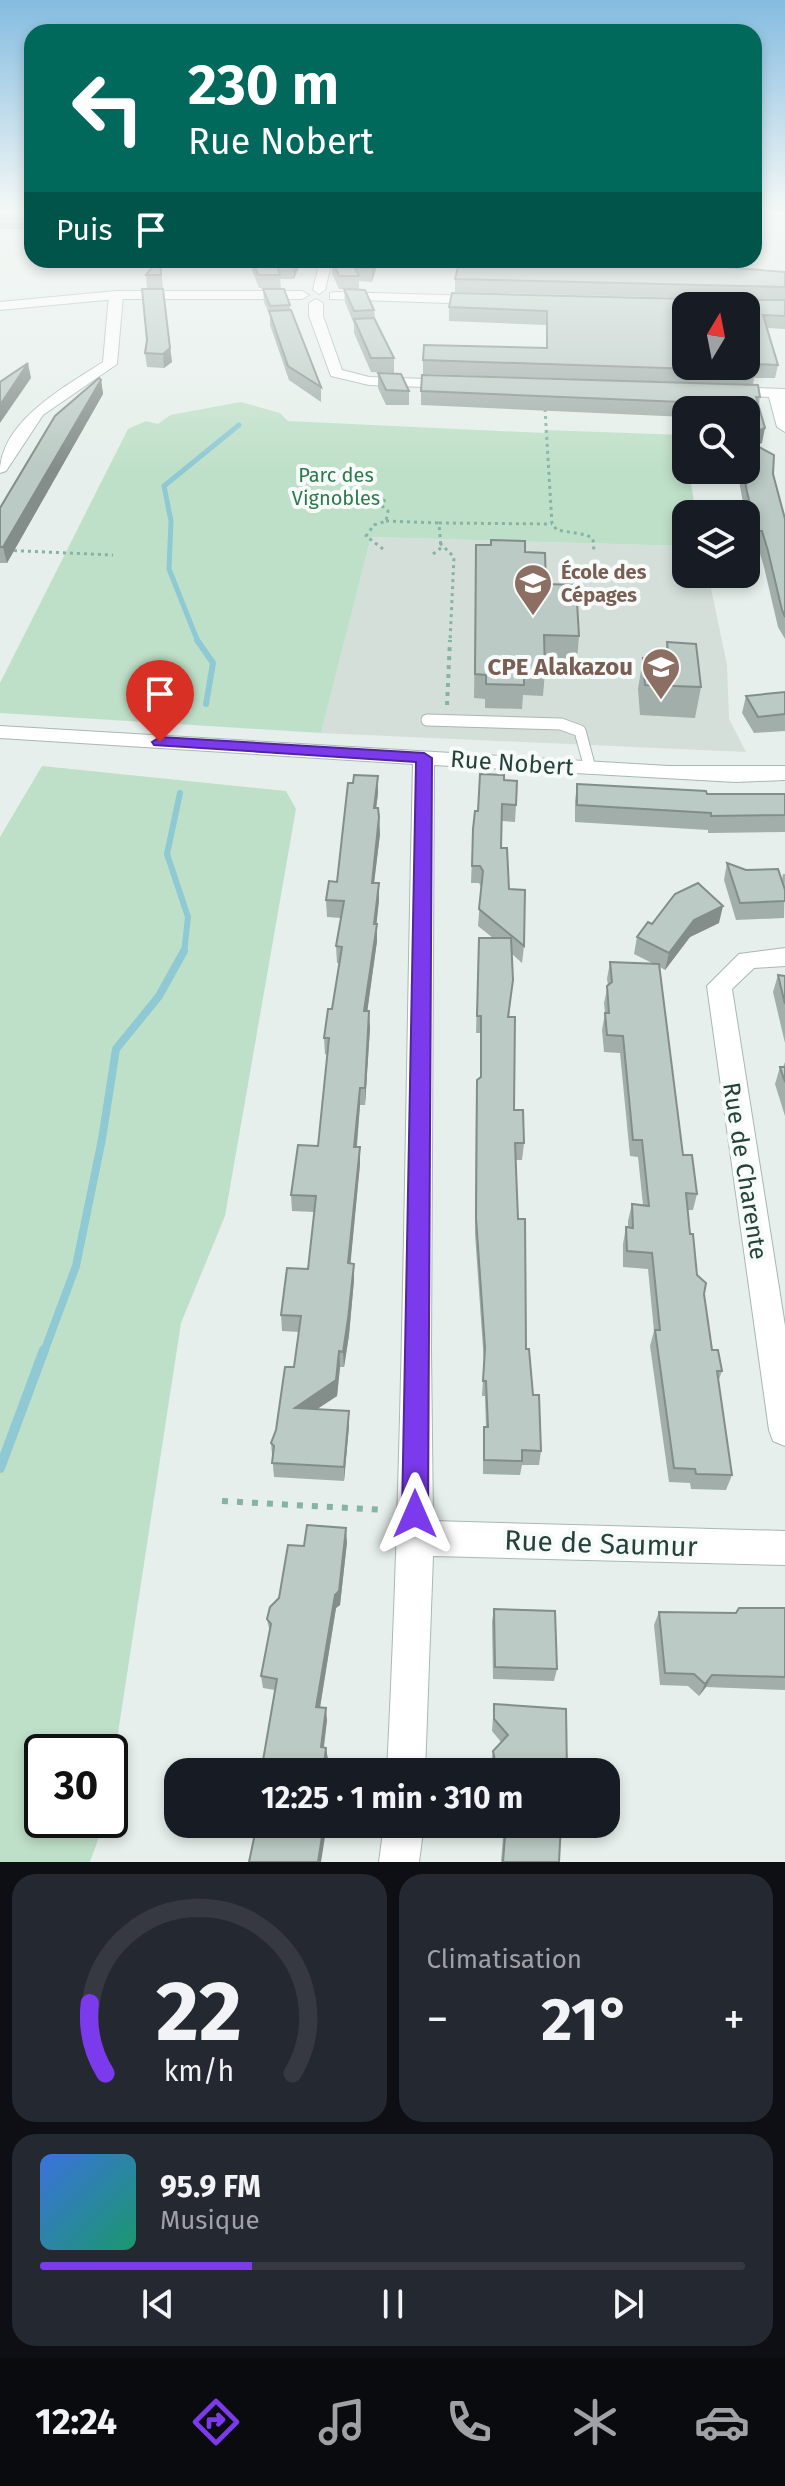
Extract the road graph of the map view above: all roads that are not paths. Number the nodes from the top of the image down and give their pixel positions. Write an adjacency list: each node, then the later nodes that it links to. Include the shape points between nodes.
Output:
1 (116, 295): 11 (street, via 110,364 38,412)
2 (107, 296): 6 (street)
3 (292, 296): 4 (street)
4 (313, 296): 5 (street, via 329,301 335,296); 7 (street, via 332,367 343,377)
5 (495, 300)
6 (0, 306)
7 (465, 384)
8 (714, 391): 9 (street)
9 (780, 393): 10 (street)
10 (785, 427)
11 (0, 468)
12 (427, 720): 15 (lane, via 561,724 580,731)
13 (0, 732): 14 (street, Rue Nobert)
14 (424, 758): 15 (street, Rue Nobert); 19 (street)
15 (590, 768): 16 (street, Rue Nobert)
16 (785, 773)
17 (785, 957): 18 (street, Rue de Charente, via 748,960 719,986)
18 (785, 1430)
19 (416, 1526): 20 (street, Rue de Saumur); 21 (street)
20 (785, 1548)
21 (407, 1758)
22 (402, 1838): 23 (street)
23 (399, 1862)

